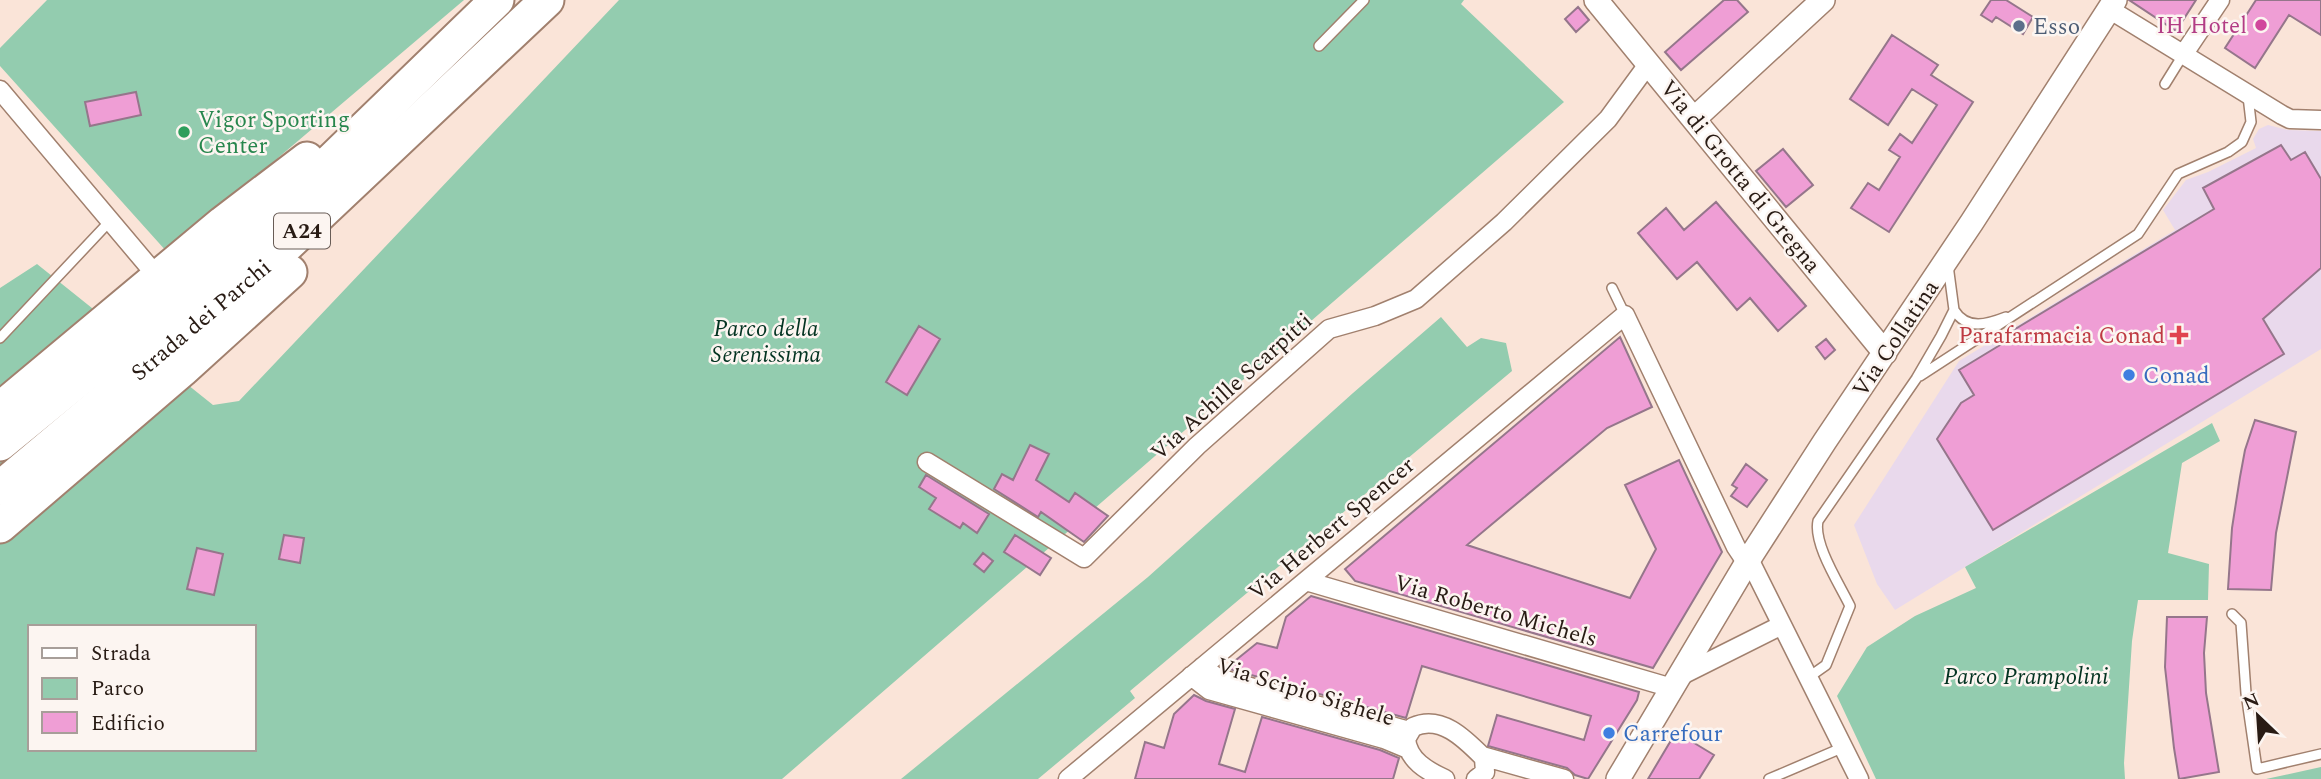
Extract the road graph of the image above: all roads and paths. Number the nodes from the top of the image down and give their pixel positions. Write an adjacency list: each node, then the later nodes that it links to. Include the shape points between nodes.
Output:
1 (497, 0): 27 (highway, via 436,59 223,223)
2 (547, 0): 8 (highway, Strada dei Parchi / A24)
3 (1364, 0): 9 (lane)
4 (1596, 0): 11 (street, Via di Grotta di Gregna)
5 (1823, 0): 15 (street)
6 (2220, 0): 10 (street)
7 (2112, 4): 10 (street); 18 (street, Via Collatina)
8 (510, 36): 30 (highway, Strada dei Parchi / A24, via 269,262); 31 (highway, via 376,187 282,279)
9 (1319, 46)
10 (2183, 55): 12 (lane); 14 (street)
11 (1648, 63): 15 (street, Via di Grotta di Gregna); 29 (street, Via Achille Scarpitti, via 1608,119 1504,222 1416,299 1329,329 1198,446 1084,558)
12 (2165, 84)
13 (0, 90): 17 (street)
14 (2248, 96): 16 (street, via 2286,117); 21 (lane, via 2251,122 2242,142 2178,174 2138,234)
15 (1693, 119): 25 (street, Via di Grotta di Gregna)
16 (2321, 120)
17 (110, 221): 19 (street); 24 (lane)
18 (1948, 260): 22 (lane); 25 (street, Via Collatina)
19 (150, 268)
20 (1612, 288): 23 (lane)
21 (2023, 309): 22 (lane, via 1984,325 1964,321); 26 (lane)
22 (1954, 310): 26 (lane)
23 (1625, 315): 32 (street, via 1736,547); 33 (street, Via Herbert Spencer)
24 (0, 338)
25 (1885, 353): 32 (street, Via Collatina)
26 (1916, 379): 37 (lane, via 1818,521 1819,542 1850,606 1826,665)
27 (13, 416): 28 (highway)
28 (0, 444)
29 (927, 462)
30 (0, 488)
31 (0, 526)
32 (1749, 559): 35 (street); 38 (street, Via Collatina)
33 (1306, 581): 36 (street, Via Herbert Spencer); 38 (street, Via Roberto Michels)
34 (2232, 614): 41 (lane, via 2241,623 2258,769)
35 (1782, 625): 37 (street); 38 (street)
36 (1196, 672): 39 (street, Via Scipio Sighele, via 1209,690 1384,739); 43 (street, Via Herbert Spencer)
37 (1809, 677): 40 (street)
38 (1675, 682): 47 (street, Via Collatina)
39 (1408, 740): 42 (street, Via Scipio Sighele, via 1423,724 1441,724); 44 (street, Via Scipio Sighele, via 1419,764)
40 (1844, 747): 48 (lane); 49 (street)
41 (2321, 754)
42 (1481, 769): 45 (street, Via Scipio Sighele); 46 (street, Via Scipio Sighele)
43 (1075, 778)
44 (1445, 779)
45 (1524, 779)
46 (1564, 779)
47 (1618, 779)
48 (1769, 779)
49 (1859, 779)

